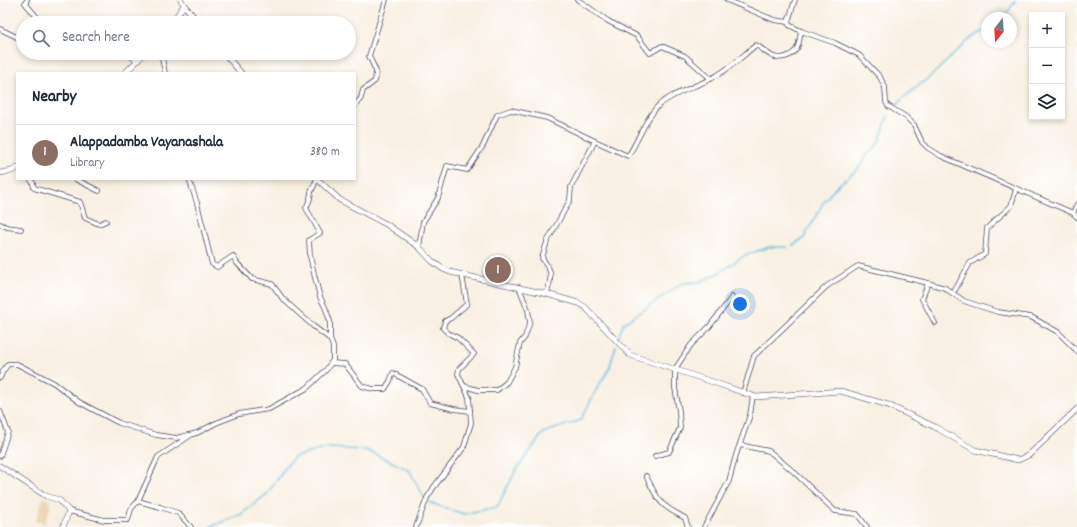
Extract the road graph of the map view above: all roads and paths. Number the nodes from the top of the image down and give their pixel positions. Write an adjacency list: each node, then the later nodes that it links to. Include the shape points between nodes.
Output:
1 (27, 0): 7 (street, via 25,3)
2 (386, 0): 21 (street, via 369,56 376,71 375,81 363,90)
3 (578, 0): 20 (street, via 608,21 637,36 650,53 662,46 685,56)
4 (727, 0): 10 (street, via 774,20)
5 (795, 0): 10 (street)
6 (183, 2): 8 (street); 9 (street)
7 (36, 16)
8 (176, 16)
9 (194, 16)
10 (788, 22): 12 (street)
11 (0, 29): 13 (street)
12 (801, 31): 20 (street, via 796,49 790,55 783,58 773,57 756,45 728,69); 30 (street, via 835,43 858,55 880,77 885,87 887,104 914,125 922,142 928,148)
13 (16, 37)
14 (162, 60): 18 (street)
15 (230, 60): 19 (street)
16 (138, 61): 17 (street)
17 (126, 72)
18 (165, 72)
19 (240, 72)
20 (711, 79): 22 (street, via 675,95 659,106 650,116 628,156)
21 (356, 105)
22 (595, 141): 38 (street, via 547,118 511,110 497,115 484,146 468,170 447,166 438,198 423,222); 43 (street, via 571,187 570,200 547,242 542,258 552,274)
23 (16, 169): 24 (street)
24 (0, 173)
25 (31, 180): 35 (street, via 34,188 80,202 85,218 99,224)
26 (77, 180): 31 (street)
27 (189, 180): 46 (street, via 212,264 217,267 233,256 252,279 272,284 283,299)
28 (317, 180): 46 (street, via 306,208 320,233 309,240 310,256 320,297 330,321)
29 (318, 180): 38 (street, via 340,200 386,224)
30 (1016, 189): 33 (street); 42 (street, via 1010,206 987,228 985,254 970,263)
31 (99, 191)
32 (1077, 204): 33 (street)
33 (1073, 213): 34 (street)
34 (1077, 217)
35 (106, 221)
36 (0, 224): 37 (street)
37 (21, 229)
38 (419, 247): 39 (street, via 443,269)
39 (462, 275): 41 (street); 51 (street, via 467,304 446,321 443,328 474,354 459,369 458,374)
40 (928, 283): 45 (street, via 922,299); 47 (street, via 945,288 964,301 998,312 1031,318 1058,332); 52 (street, via 858,266 827,286 754,356)
41 (520, 287): 43 (street); 51 (street, via 530,322 507,382 497,390 478,390)
42 (955, 290)
43 (547, 294): 49 (street, via 585,307 630,355)
44 (732, 297): 49 (street, via 691,345)
45 (935, 323)
46 (330, 339): 48 (street, via 333,346)
47 (1077, 351)
48 (331, 363): 56 (street, via 345,364 362,386 385,389 393,373 422,389 430,403); 57 (street, via 307,388 268,409 239,414)
49 (675, 369): 52 (street); 60 (street, via 680,428 669,452)
50 (0, 378): 57 (street, via 8,364 17,364 54,383 79,402 120,423 170,438)
51 (464, 386): 56 (street, via 469,397)
52 (743, 393): 53 (street)
53 (753, 396): 54 (street, via 841,391 888,405 976,450 1018,460 1029,455); 58 (street)
54 (1077, 409)
55 (0, 411): 59 (street, via 8,432)
56 (470, 411): 67 (street, via 471,423 464,447 427,498)
57 (193, 434): 63 (street, via 158,457)
58 (740, 445): 69 (street, via 729,481); 70 (street, via 769,451 835,511 857,514)
59 (0, 456)
60 (655, 456)
61 (0, 466): 64 (street, via 46,496 58,500)
62 (646, 476): 68 (street, via 663,504 685,518)
63 (138, 501): 64 (street, via 131,509 128,520 104,520); 66 (street, via 178,513)
64 (68, 511): 65 (street)
65 (63, 527)
66 (192, 527)
67 (416, 527)
68 (688, 527)
69 (704, 527)
70 (867, 527)

